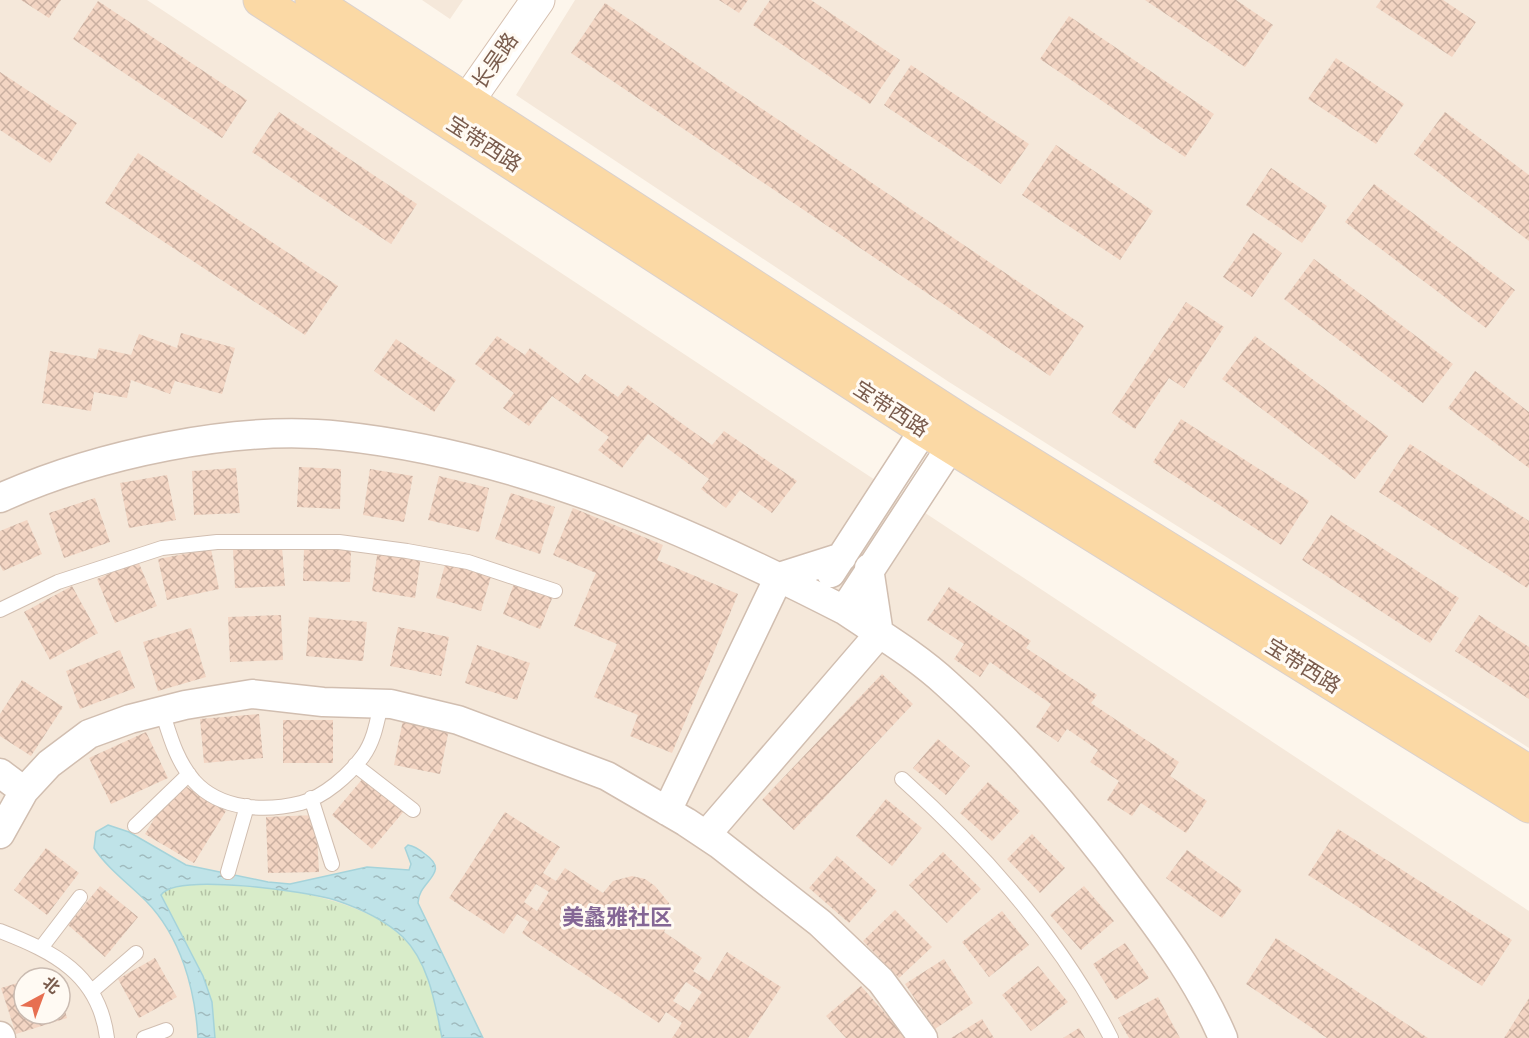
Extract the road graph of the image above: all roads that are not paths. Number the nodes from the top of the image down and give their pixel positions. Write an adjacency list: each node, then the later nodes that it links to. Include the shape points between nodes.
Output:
1 (260, 0): 4 (main road, 宝带西路)
2 (312, 0): 4 (main road, 宝带西路)
3 (538, 0): 4 (street, 长吴路)
4 (460, 112): 5 (main road, 宝带西路)
5 (945, 427): 7 (street); 8 (street); 18 (main road, 宝带西路); 25 (main road, 宝带西路)
6 (0, 498): 9 (street, via 33,483 187,443 258,435 339,435 422,448 516,472 670,528)
7 (842, 557): 9 (street); 11 (street)
8 (869, 568): 13 (street); 14 (street)
9 (779, 577): 11 (street); 27 (street)
10 (555, 591): 12 (lane, via 468,562 406,551 339,542 238,541 162,548 58,582)
11 (816, 595): 13 (street)
12 (0, 610)
13 (844, 610): 14 (street)
14 (879, 634): 30 (street); 43 (street, via 946,683 1014,750 1089,834 1172,945 1213,1013)
15 (381, 704): 16 (street, via 252,694); 17 (lane, via 375,733); 27 (street, via 458,720 531,746 607,776)
16 (162, 711): 20 (lane, via 178,759); 22 (street, via 88,734 49,764)
17 (355, 765): 23 (lane, via 336,784); 26 (lane)
18 (1529, 772)
19 (0, 773): 22 (street)
20 (189, 774): 24 (lane, via 227,804); 28 (lane)
21 (902, 779): 42 (lane, via 976,849 1018,901 1092,1001)
22 (24, 791): 29 (street)
23 (311, 798): 24 (lane, via 265,807); 31 (lane)
24 (247, 806): 32 (lane)
25 (1529, 806)
26 (413, 810)
27 (667, 811): 30 (street)
28 (135, 826)
29 (0, 834)
30 (706, 835): 41 (street, via 820,923 881,981)
31 (332, 864)
32 (228, 872)
33 (80, 897): 35 (lane)
34 (0, 931): 35 (lane)
35 (41, 948): 37 (lane, via 64,963)
36 (136, 953): 37 (lane)
37 (92, 991): 39 (lane)
38 (166, 1030): 40 (lane)
39 (107, 1038)
40 (144, 1038)
41 (923, 1038)
42 (1111, 1038)
43 (1223, 1038)

